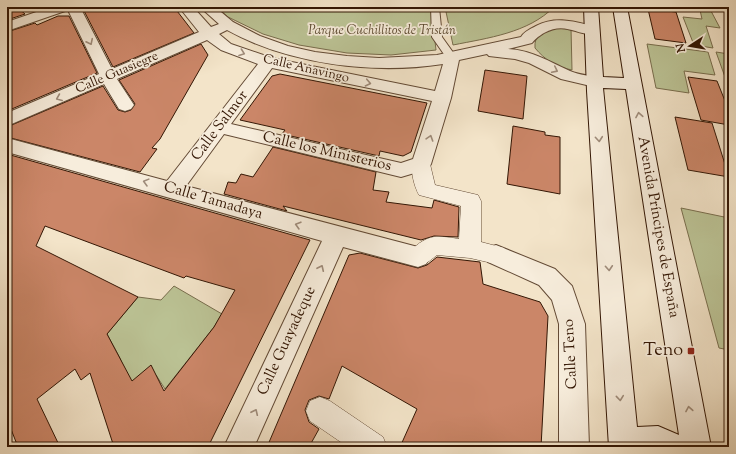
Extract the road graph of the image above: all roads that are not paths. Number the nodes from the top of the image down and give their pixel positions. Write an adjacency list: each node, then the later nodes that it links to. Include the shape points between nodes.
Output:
1 (64, 7): 11 (street)
2 (73, 7): 19 (street, one-way to 19)
3 (186, 7): 12 (street, Calle Añavingo)
4 (207, 7): 10 (street)
5 (435, 7): 16 (lane, via 437,37)
6 (591, 7): 13 (street, Avenida Príncipes de España)
7 (620, 7): 13 (street, Avenida Príncipes de España)
8 (569, 10): 9 (street)
9 (555, 22): 13 (street); 14 (street, via 543,27)
10 (228, 26): 12 (street, Calle Guasiegre); 16 (street, via 247,37 291,52 344,60 381,62)
11 (7, 27)
12 (208, 34): 18 (street, Calle Añavingo, one-way to 18, via 226,47); 19 (street, Calle Guasiegre)
13 (609, 34): 20 (street, Avenida Príncipes de España); 21 (street, Avenida Príncipes de España)
14 (527, 40): 15 (street); 17 (street, via 528,48)
15 (477, 52): 16 (street); 17 (street, via 516,54)
16 (452, 58): 22 (street)
17 (536, 60): 20 (street, one-way to 20, via 567,76)
18 (268, 62): 22 (street, Calle Añavingo, one-way to 22); 25 (street, Calle Salmor)
19 (108, 77): 23 (street); 24 (street, Calle Guasiegre, one-way to 24)
20 (595, 82): 21 (street); 34 (street, Avenida Príncipes de España, one-way to 34)
21 (634, 84): 39 (street, Avenida Príncipes de España, one-way to 21)
22 (442, 98): 27 (street, one-way to 22)
23 (125, 104)
24 (7, 120)
25 (219, 127): 27 (street, Calle los Ministerios, via 401,170); 28 (street, Calle Salmor)
26 (7, 145): 28 (street, Calle Tamadaya, one-way to 26)
27 (421, 164): 30 (street, via 426,190 471,202)
28 (173, 189): 29 (street, Calle Tamadaya, one-way to 28)
29 (336, 236): 32 (street, Calle Tamadaya); 35 (street, Calle Guayadeque, one-way to 29)
30 (470, 249): 31 (street); 32 (street, via 434,246)
31 (496, 255): 37 (street, Calle Teno, via 547,277 563,294 572,324)
32 (418, 257)
33 (320, 411): 36 (street)
34 (624, 445): 38 (street, via 658,441)
35 (239, 447)
36 (373, 447)
37 (574, 447)
38 (670, 447)
39 (696, 447)

